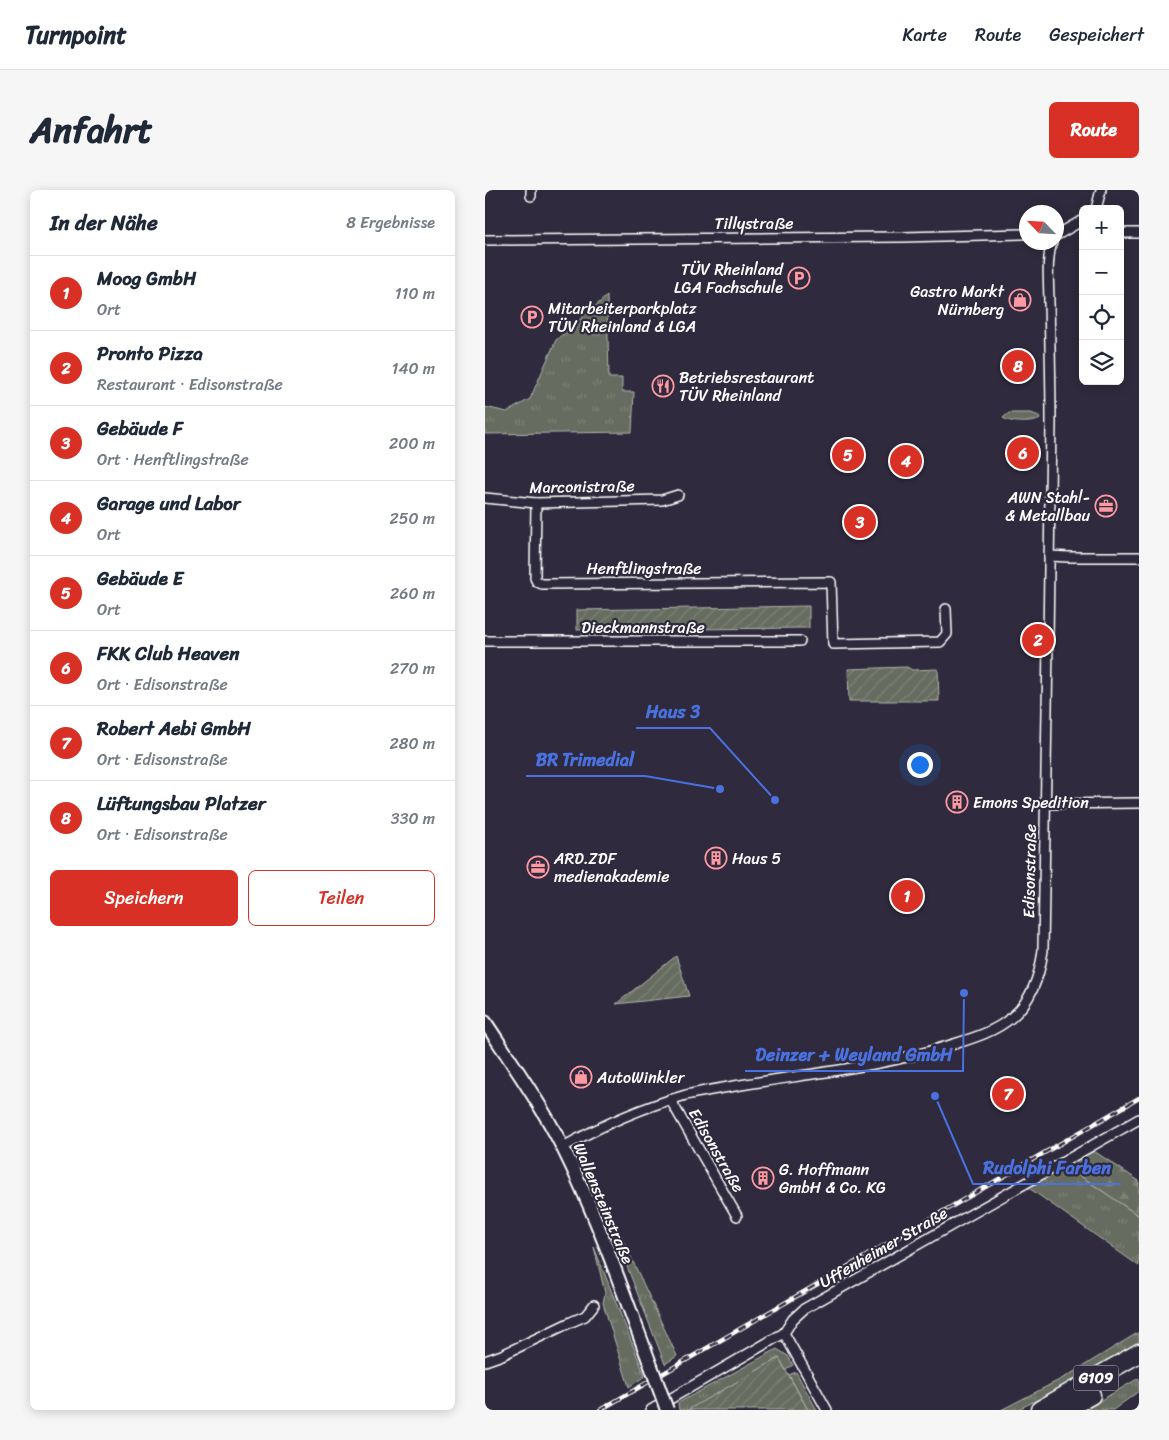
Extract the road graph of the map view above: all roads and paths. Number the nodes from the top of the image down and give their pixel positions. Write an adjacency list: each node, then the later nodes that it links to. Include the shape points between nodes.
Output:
1 (1101, 190): 2 (street)
2 (1097, 205)
3 (1079, 222): 4 (street)
4 (1064, 231)
5 (1019, 234): 8 (street, Tillystraße)
6 (1124, 234): 7 (street)
7 (1139, 234)
8 (485, 240)
9 (1050, 250): 13 (street, Edisonstraße)
10 (678, 495): 12 (street, Marconistraße, via 662,500)
11 (485, 498): 12 (street, Marconistraße)
12 (536, 503): 15 (street, Henftlingstraße, via 535,578 542,584 831,582 833,644 940,642 947,634)
13 (1049, 556): 14 (street); 18 (street, Edisonstraße)
14 (1139, 557)
15 (947, 608)
16 (485, 641): 17 (street, Dieckmannstraße)
17 (800, 641)
18 (1046, 804): 19 (street); 21 (street, Edisonstraße, via 1041,966 1025,1003 1006,1022 975,1038 925,1054)
19 (1139, 804)
20 (485, 1022): 23 (street, Wallensteinstraße)
21 (670, 1099): 23 (street, Edisonstraße, via 594,1129); 24 (street, Edisonstraße)
22 (1139, 1119): 26 (street, Uffenheimer Straße, via 804,1309)
23 (563, 1147): 32 (street, Wallensteinstraße, bridge, via 604,1243)
24 (737, 1216)
25 (595, 1305): 28 (street, via 585,1316)
26 (784, 1333): 31 (street, Uffenheimer Straße); 33 (street)
27 (1139, 1353): 30 (highway, G109)
28 (485, 1361)
29 (1139, 1367): 30 (highway, G109)
30 (1059, 1407): 34 (highway)
31 (651, 1410)
32 (667, 1410)
33 (827, 1410)
34 (1024, 1410)

